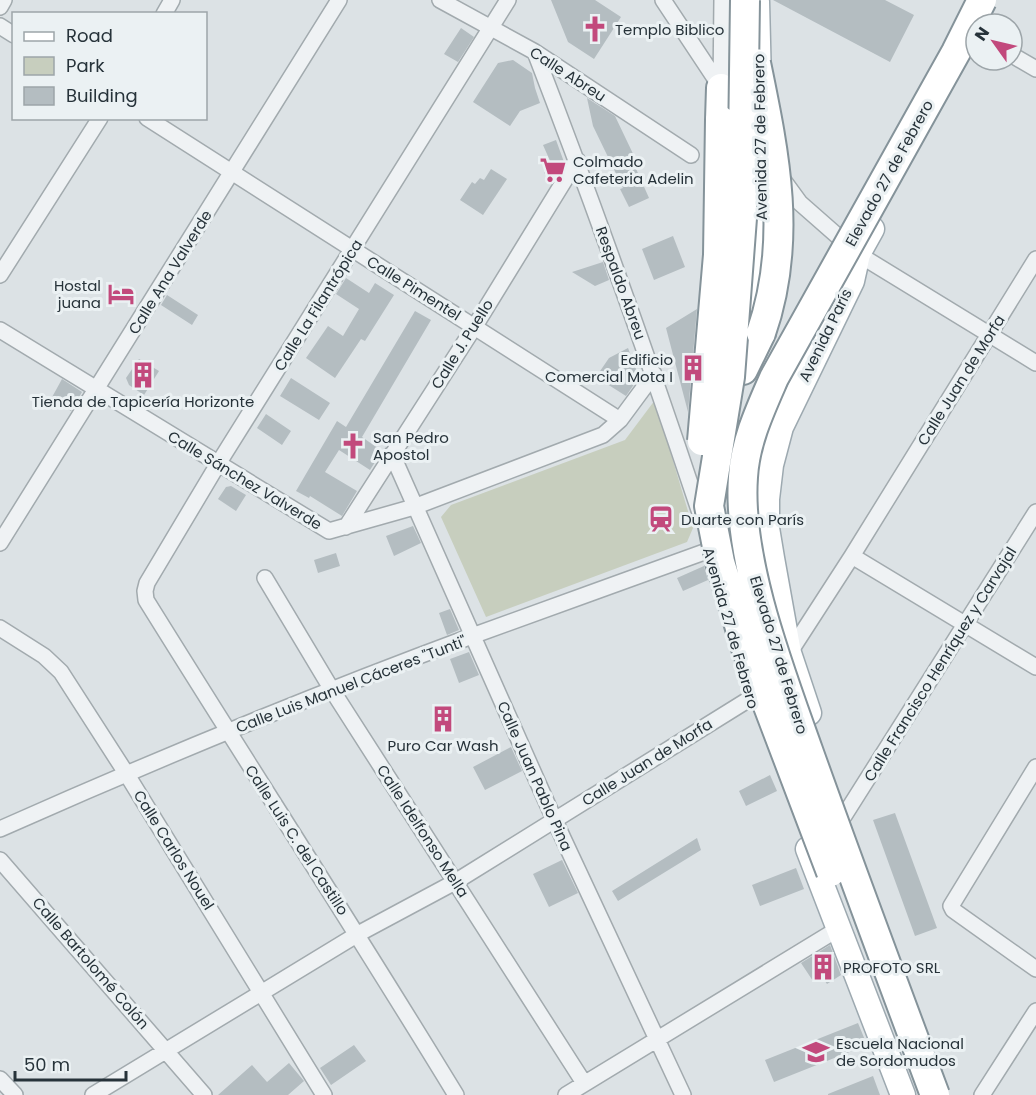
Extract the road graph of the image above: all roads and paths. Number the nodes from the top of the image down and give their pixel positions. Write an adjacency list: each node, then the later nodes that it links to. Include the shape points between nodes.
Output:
1 (4, 0): 8 (street)
2 (339, 0): 18 (street, Calle Ana Valverde)
3 (440, 0): 9 (street, Calle Abreu)
4 (508, 0): 9 (street, Calle La Filantrópica)
5 (663, 0): 12 (street)
6 (982, 0): 48 (highway, Elevado 27 de Febrero, bridge, via 774,378 747,451 743,477 745,533)
7 (742, 4): 12 (street); 15 (main road, Avenida 27 de Febrero); 27 (highway, bridge, via 769,125 778,221 777,270 770,305); 34 (highway, Elevado 27 de Febrero, bridge, via 742,218 730,376)
8 (0, 7)
9 (491, 29): 10 (street, Calle Abreu); 19 (street, Calle La Filantrópica)
10 (535, 52): 16 (street, Calle Abreu); 17 (street, Respaldo Abreu)
11 (964, 63): 20 (main road, Avenida París)
12 (721, 88): 15 (street); 34 (highway, bridge, via 718,255 701,446)
13 (99, 120): 22 (street)
14 (150, 120): 18 (street, Calle Pimentel)
15 (760, 147): 20 (street, via 800,203); 27 (main road, Avenida 27 de Febrero, via 760,268)
16 (692, 155)
17 (577, 160): 23 (street, Calle J. Puello); 28 (street, Respaldo Abreu)
18 (232, 174): 19 (street, Calle Pimentel); 29 (street, Calle Ana Valverde)
19 (353, 249): 23 (street, Calle Pimentel); 32 (street, Calle La Filantrópica)
20 (858, 254): 25 (street); 45 (main road, Avenida París, via 852,281 782,427 771,465 767,528); 48 (highway, bridge, via 784,377 757,444 752,473 751,530 779,630)
21 (1036, 259): 25 (street, Calle Juan de Morfa)
22 (0, 275)
23 (475, 326): 30 (street, Calle Pimentel); 31 (street, Calle J. Puello)
24 (0, 330): 29 (street, Calle Sánchez Valverde)
25 (989, 332): 26 (street); 39 (street, Calle Juan de Morfa)
26 (1036, 363)
27 (743, 370): 34 (main road, Avenida 27 de Febrero, via 711,446)
28 (654, 374): 30 (street, Calle Sánchez Valverde); 34 (street, Respaldo Abreu)
29 (95, 389): 32 (street, Calle Sánchez Valverde); 37 (street, Calle Ana Valverde)
30 (620, 420): 33 (street, Calle Sánchez Valverde, via 603,435)
31 (392, 454): 33 (street, Calle Juan Pablo Pina); 36 (street, Calle J. Puello)
32 (218, 464): 36 (street, Calle Sánchez Valverde, via 320,527 329,531); 41 (street, Calle La Filantrópica)
33 (414, 507): 36 (street, Calle Sánchez Valverde); 44 (street, Calle Juan Pablo Pina)
34 (705, 511): 38 (main road, Avenida 27 de Febrero); 75 (highway, Elevado 27 de Febrero, bridge, via 746,648)
35 (1036, 512): 42 (street, Calle Francisco Henríquez y Carvajal)
36 (346, 527)
37 (0, 543)
38 (707, 551): 44 (street, Calle Luis Manuel Cáceres "Tunti"); 49 (main road, Avenida 27 de Febrero)
39 (852, 556): 42 (street); 45 (street, Calle Juan de Morfa)
40 (265, 578): 47 (street, Calle Idelfonso Mella)
41 (147, 583): 50 (street, Calle Luis C. del Castillo, via 146,600)
42 (966, 624): 46 (street); 53 (street, Calle Francisco Henríquez y Carvajal)
43 (0, 628): 52 (street, Calle Carlos Nouel, via 44,656 61,672)
44 (472, 636): 47 (street, Calle Luis Manuel Cáceres "Tunti"); 54 (street, Calle Juan Pablo Pina)
45 (789, 653): 49 (street, Calle Juan de Morfa); 53 (main road)
46 (1036, 667)
47 (332, 690): 50 (street, Calle Luis Manuel Cáceres "Tunti"); 57 (street, Calle Idelfonso Mella)
48 (788, 694): 76 (highway, Elevado 27 de Febrero, bridge)
49 (751, 698): 54 (street, Calle Juan de Morfa); 58 (main road, Avenida 27 de Febrero)
50 (228, 732): 52 (street, Calle Luis Manuel Cáceres "Tunti"); 59 (street, Calle Luis C. del Castillo)
51 (1036, 766): 60 (street, via 951,906)
52 (126, 773): 55 (street, Calle Luis Manuel Cáceres "Tunti"); 61 (street, Calle Carlos Nouel)
53 (844, 816): 77 (main road)
54 (554, 819): 57 (street, Calle Juan de Morfa); 63 (street, Calle Juan Pablo Pina)
55 (0, 829)
56 (0, 860): 64 (street, Calle Bartolomé Colón)
57 (455, 882): 59 (street, Calle Juan de Morfa); 66 (street, Calle Idelfonso Mella)
58 (838, 929): 63 (street); 74 (main road, Avenida 27 de Febrero)
59 (358, 934): 61 (street, Calle Juan de Morfa); 71 (street, Calle Luis C. del Castillo)
60 (1036, 969)
61 (262, 993): 64 (street, Calle Juan de Morfa); 70 (street, Calle Carlos Nouel)
62 (1036, 1011): 78 (street)
63 (657, 1039): 66 (street); 73 (street, Calle Juan Pablo Pina)
64 (167, 1050): 68 (street, Calle Juan de Morfa); 69 (street, Calle Bartolomé Colón)
65 (0, 1079): 67 (street)
66 (584, 1083): 72 (street)
67 (15, 1095)
68 (93, 1095)
69 (204, 1095)
70 (324, 1095)
71 (456, 1095)
72 (566, 1095)
73 (683, 1095)
74 (903, 1095)
75 (915, 1095)
76 (935, 1095)
77 (942, 1095)
78 (982, 1095)

